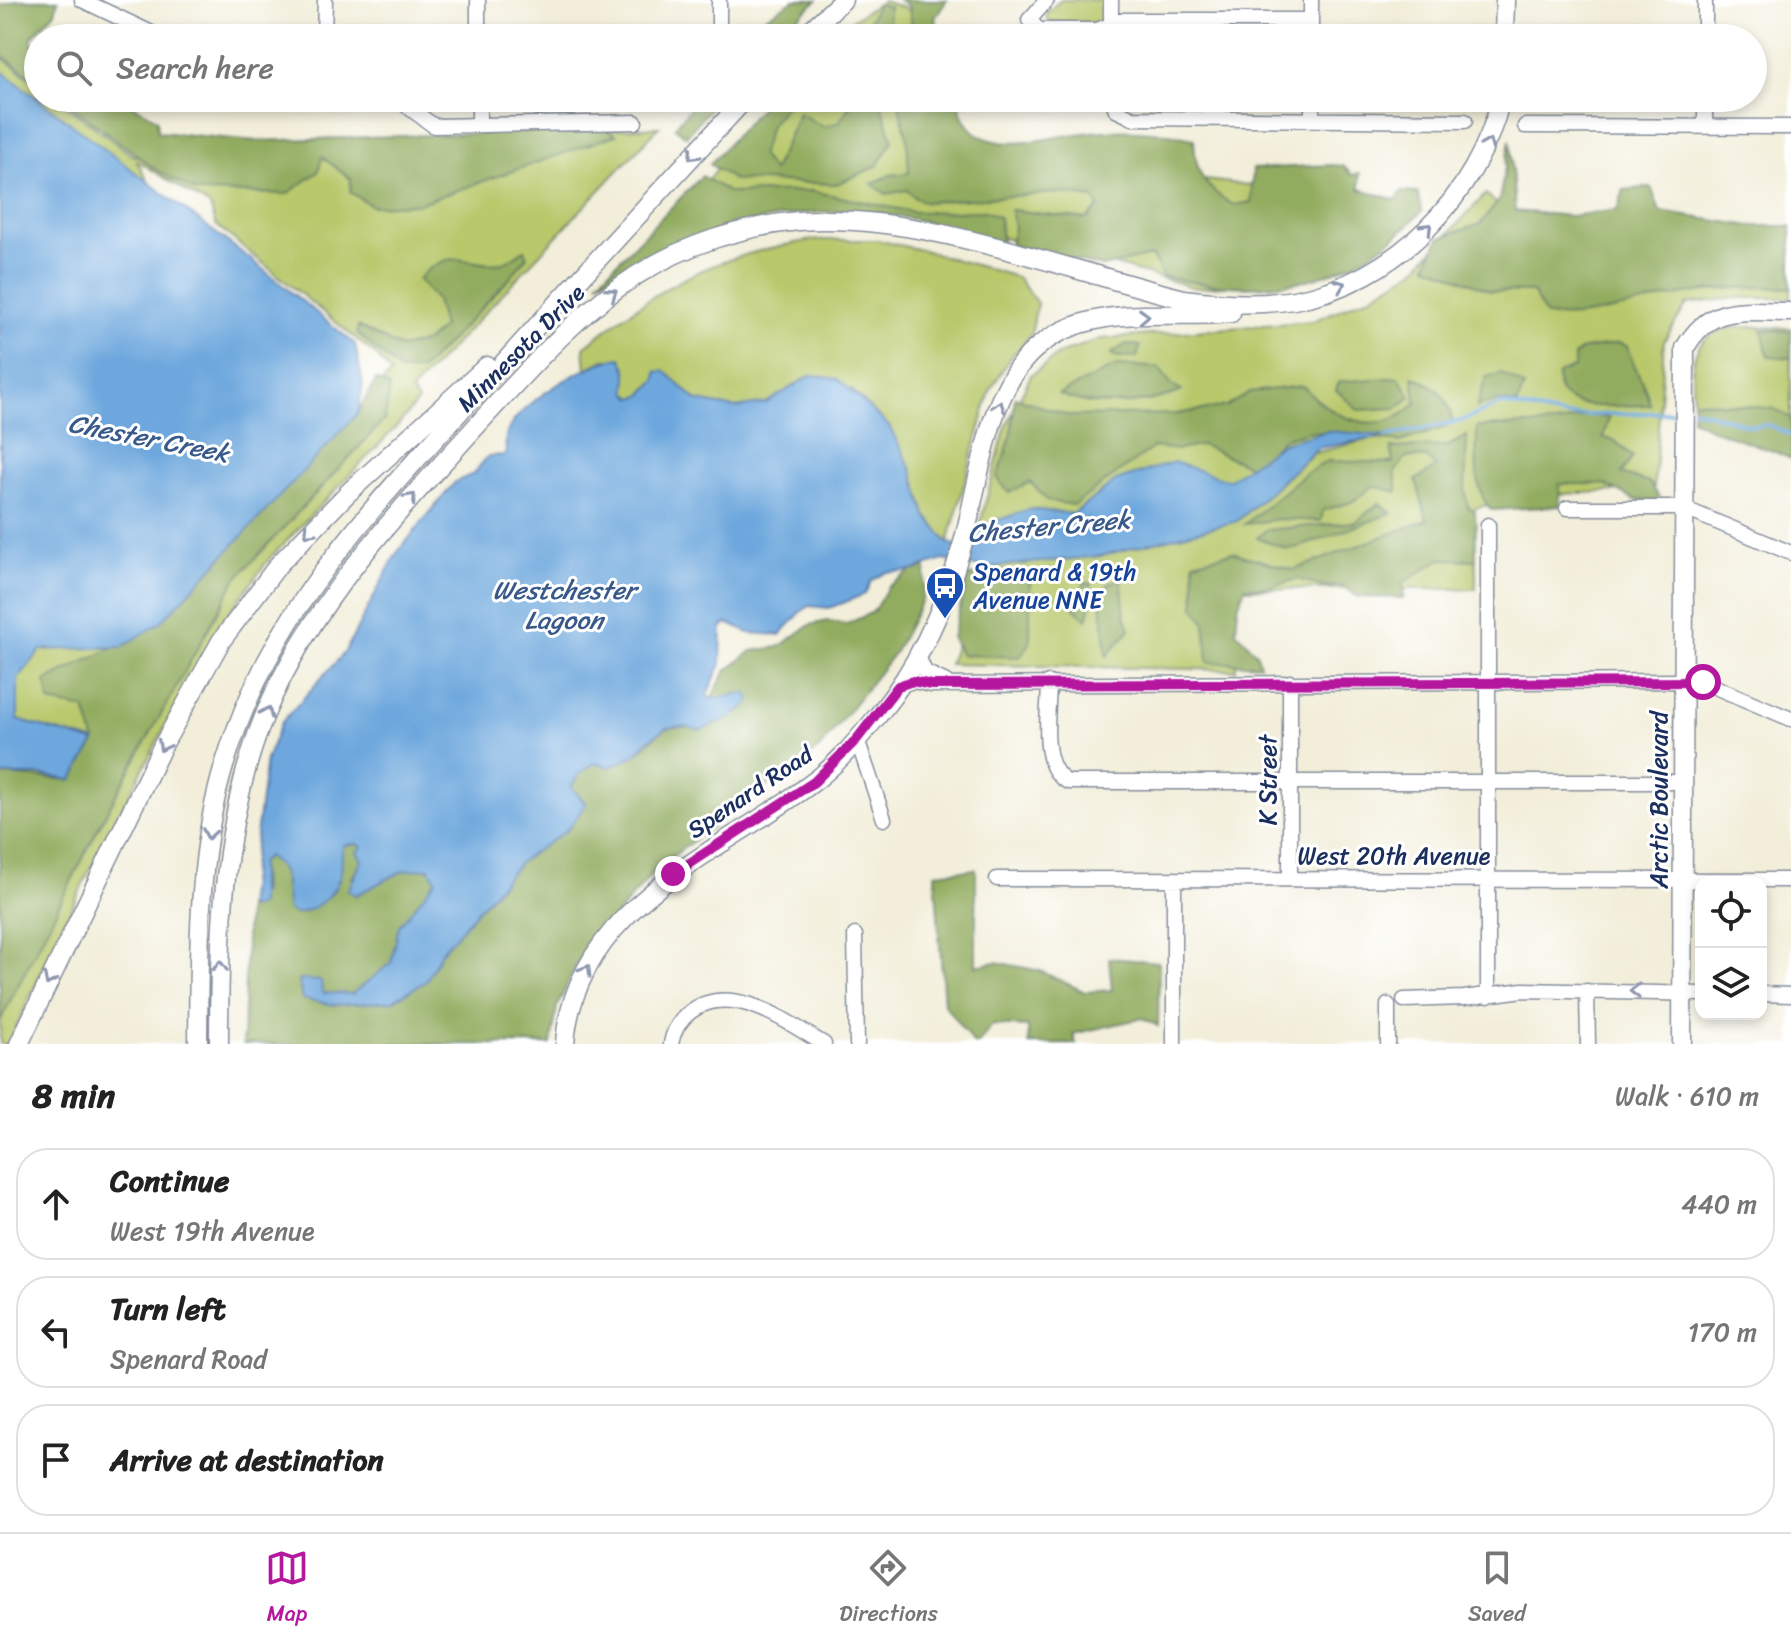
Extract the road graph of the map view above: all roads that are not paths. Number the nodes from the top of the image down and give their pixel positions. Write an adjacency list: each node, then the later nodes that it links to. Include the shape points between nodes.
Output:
1 (82, 0): 12 (street)
2 (325, 0): 13 (street)
3 (478, 0): 14 (street)
4 (719, 0): 15 (street)
5 (843, 0): 16 (main road)
6 (1047, 0): 17 (street, via 1029,20)
7 (1111, 0): 18 (street)
8 (1311, 0): 11 (street)
9 (1505, 0): 21 (main road)
10 (1705, 0): 22 (street)
11 (1311, 20): 19 (street); 20 (street)
12 (133, 24)
13 (324, 24)
14 (478, 24)
15 (719, 24)
16 (817, 24)
17 (1033, 24)
18 (1111, 24)
19 (1119, 24)
20 (1311, 24)
21 (1504, 24)
22 (1705, 24)
23 (415, 112): 33 (street, via 434,126)
24 (479, 112): 33 (street)
25 (733, 112): 38 (main road, Minnesota Drive, one-way to 38)
26 (1125, 112): 30 (street, via 1133,118)
27 (1312, 112): 30 (street)
28 (1497, 112): 37 (main road, Minnesota Drive, one-way to 28, via 1348,283 1406,248 1464,185 1485,153)
29 (1705, 112): 35 (street)
30 (1312, 117): 31 (street)
31 (1465, 121)
32 (635, 122): 33 (street)
33 (479, 124)
34 (1525, 126): 35 (street)
35 (1705, 126): 36 (street)
36 (1791, 127)
37 (1295, 300): 44 (main road, Spenard Road, one-way to 37, via 946,598 1004,391 1042,343 1099,318 1213,315); 73 (main road, Minnesota Drive, one-way to 37, via 228,854 257,736 283,674 319,610 379,533 556,340 638,275 716,239 773,225 837,220 928,232 1184,299 1225,305)
38 (552, 309): 71 (main road, one-way to 71, via 348,493 251,598 162,747); 72 (main road, Minnesota Drive, one-way to 72, via 342,543 268,653 220,779 208,839 200,906)
39 (1791, 312): 41 (main road, Arctic Boulevard, via 1731,312 1710,318 1685,348)
40 (1567, 508): 41 (street)
41 (1683, 508): 43 (street); 45 (main road, Arctic Boulevard)
42 (1488, 525): 49 (street)
43 (1791, 553)
44 (918, 656): 47 (street, via 925,672); 50 (main road, Spenard Road)
45 (1683, 681): 49 (street); 51 (street, via 1703,682); 54 (main road, Arctic Boulevard)
46 (1290, 682): 48 (street); 49 (street); 53 (street, K Street)
47 (950, 683): 48 (street); 50 (street, via 913,681)
48 (1049, 683): 53 (street, via 1050,763 1057,777 1068,782)
49 (1488, 683): 55 (street)
50 (898, 686): 52 (main road, Spenard Road)
51 (1791, 719)
52 (857, 739): 56 (street); 74 (main road, Spenard Road, one-way to 52, via 575,989 631,912 697,857 814,782)
53 (1290, 782): 55 (street); 57 (street, K Street)
54 (1683, 782): 55 (street); 61 (main road, Arctic Boulevard)
55 (1488, 783): 58 (street)
56 (884, 819)
57 (1290, 878): 58 (street, West 20th Avenue); 60 (street, West 20th Avenue)
58 (1488, 878): 61 (street, West 20th Avenue); 68 (street)
59 (997, 879): 60 (street, West 20th Avenue)
60 (1174, 879): 78 (street)
61 (1682, 880): 62 (street, West 20th Avenue); 65 (main road, Arctic Boulevard)
62 (1791, 880)
63 (855, 935): 77 (street)
64 (1587, 991): 65 (street, one-way to 64); 68 (street, via 1523,990); 80 (street)
65 (1692, 994): 81 (main road, Arctic Boulevard)
66 (1767, 994): 67 (street)
67 (1791, 995)
68 (1488, 996): 69 (street)
69 (1404, 1000)
70 (1388, 1005): 79 (street)
71 (19, 1044)
72 (198, 1044)
73 (219, 1044)
74 (565, 1044)
75 (671, 1044): 76 (street, via 688,1014 702,1004 730,1001 767,1012)
76 (824, 1044)
77 (857, 1044)
78 (1174, 1044)
79 (1388, 1044)
80 (1588, 1044)
81 (1682, 1044)

